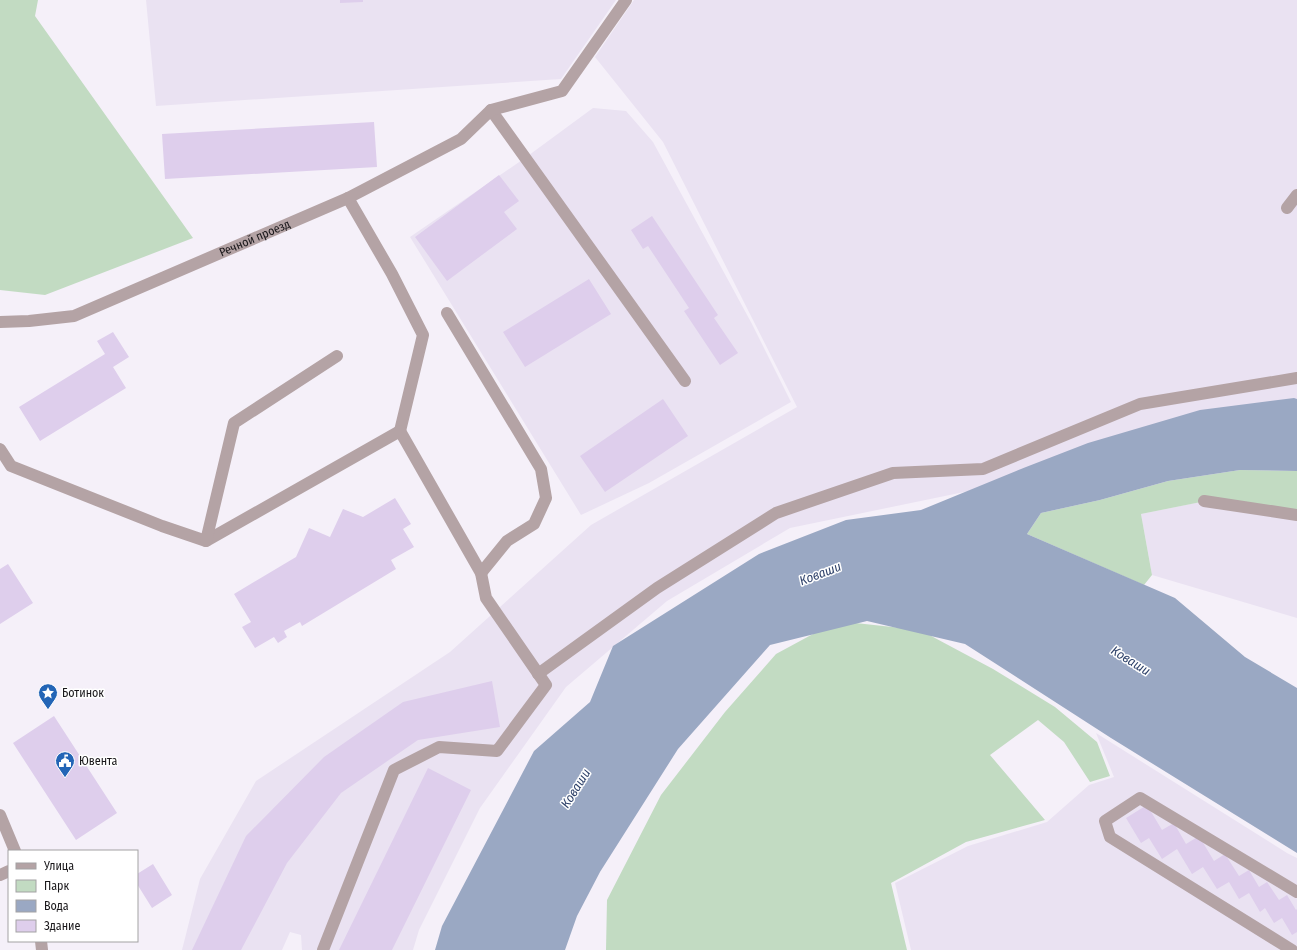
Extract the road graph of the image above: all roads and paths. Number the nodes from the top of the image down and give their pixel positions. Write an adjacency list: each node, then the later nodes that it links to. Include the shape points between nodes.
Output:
1 (626, 0): 2 (street, via 562,91)
2 (491, 110): 4 (street, Речной проезд, via 461,139); 10 (street)
3 (1297, 196): 5 (street)
4 (348, 198): 7 (street, Речной проезд, via 74,316); 11 (street, via 392,274 423,335)
5 (1286, 208)
6 (447, 313): 16 (street, via 541,469 546,498 534,524 507,541)
7 (0, 322)
8 (337, 356): 15 (street, via 234,423)
9 (1297, 378): 17 (street, via 1140,404 984,468 893,473 776,513 656,588)
10 (685, 381)
11 (400, 431): 15 (street); 16 (street)
12 (0, 448): 15 (street, via 11,466)
13 (1204, 501): 14 (street)
14 (1297, 515)
15 (206, 541)
16 (481, 573): 17 (street, via 486,598)
17 (538, 674): 21 (street, via 546,685 497,751 438,747 394,770)
18 (0, 815): 19 (street)
19 (15, 850)
20 (1297, 892): 22 (street, via 1140,798 1105,821 1110,837)
21 (323, 950)
22 (1292, 950)

